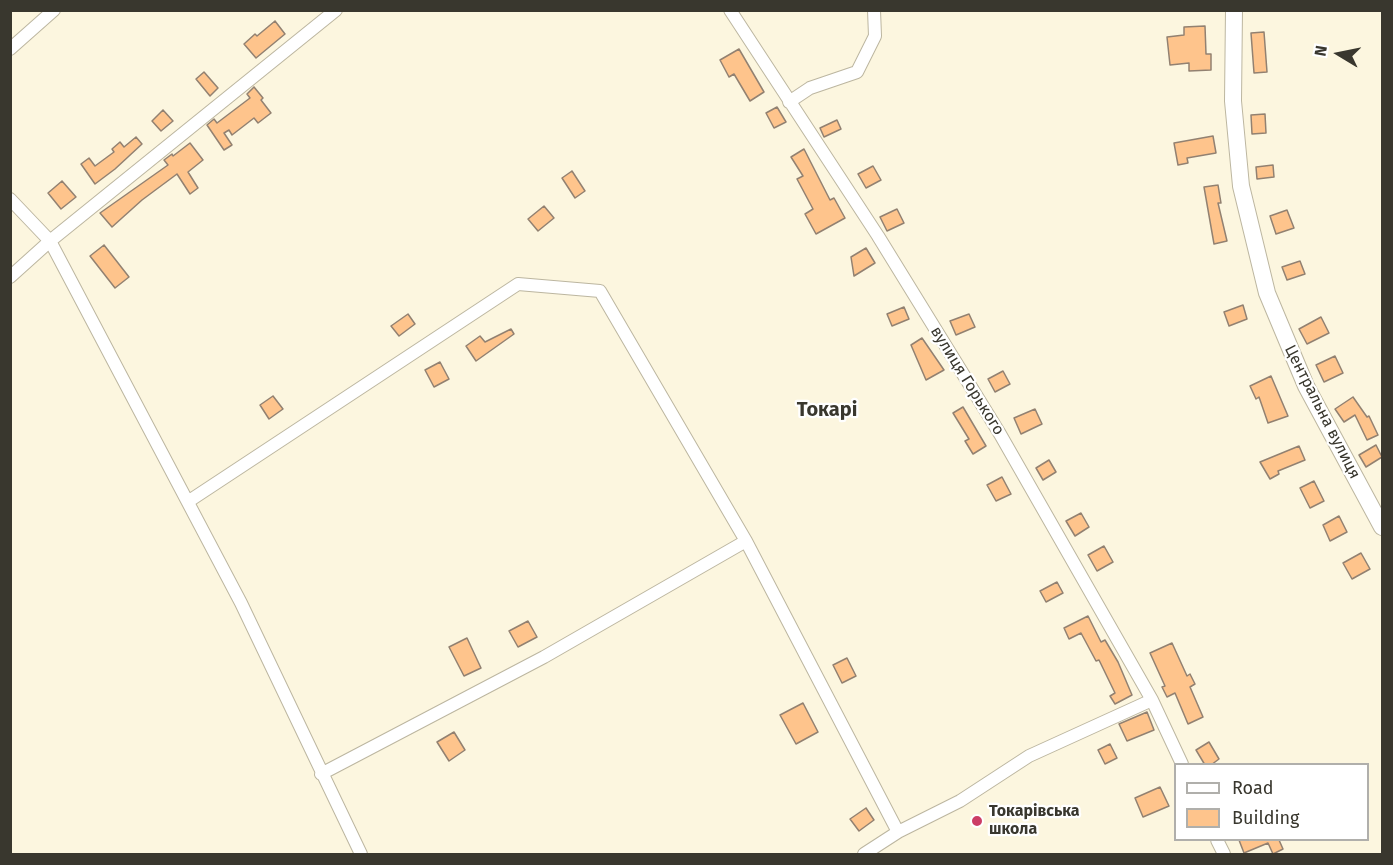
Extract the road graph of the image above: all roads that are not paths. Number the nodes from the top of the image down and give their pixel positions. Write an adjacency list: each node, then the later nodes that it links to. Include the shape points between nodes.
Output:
1 (54, 10): 6 (street)
2 (336, 10): 9 (street)
3 (730, 10): 7 (street, вулиця Горького)
4 (874, 10): 7 (street, via 875,36 858,72 810,88)
5 (1234, 10): 12 (street, Центральна вулиця, via 1233,100 1241,186 1267,293 1306,386)
6 (10, 49)
7 (789, 102): 14 (street, вулиця Горького, via 878,236 1000,434)
8 (10, 199): 9 (street)
9 (50, 241): 10 (street); 11 (street)
10 (10, 277)
11 (189, 501): 13 (street, via 518,284 600,291); 16 (street)
12 (1383, 527)
13 (746, 541): 16 (street, via 544,657); 17 (street)
14 (1152, 700): 15 (street, вулиця Горького); 17 (street, via 1029,756 960,801)
15 (1181, 763)
16 (321, 774): 19 (street)
17 (898, 832): 20 (street)
18 (1217, 841): 21 (street)
19 (361, 855)
20 (864, 855)
21 (1224, 855)

